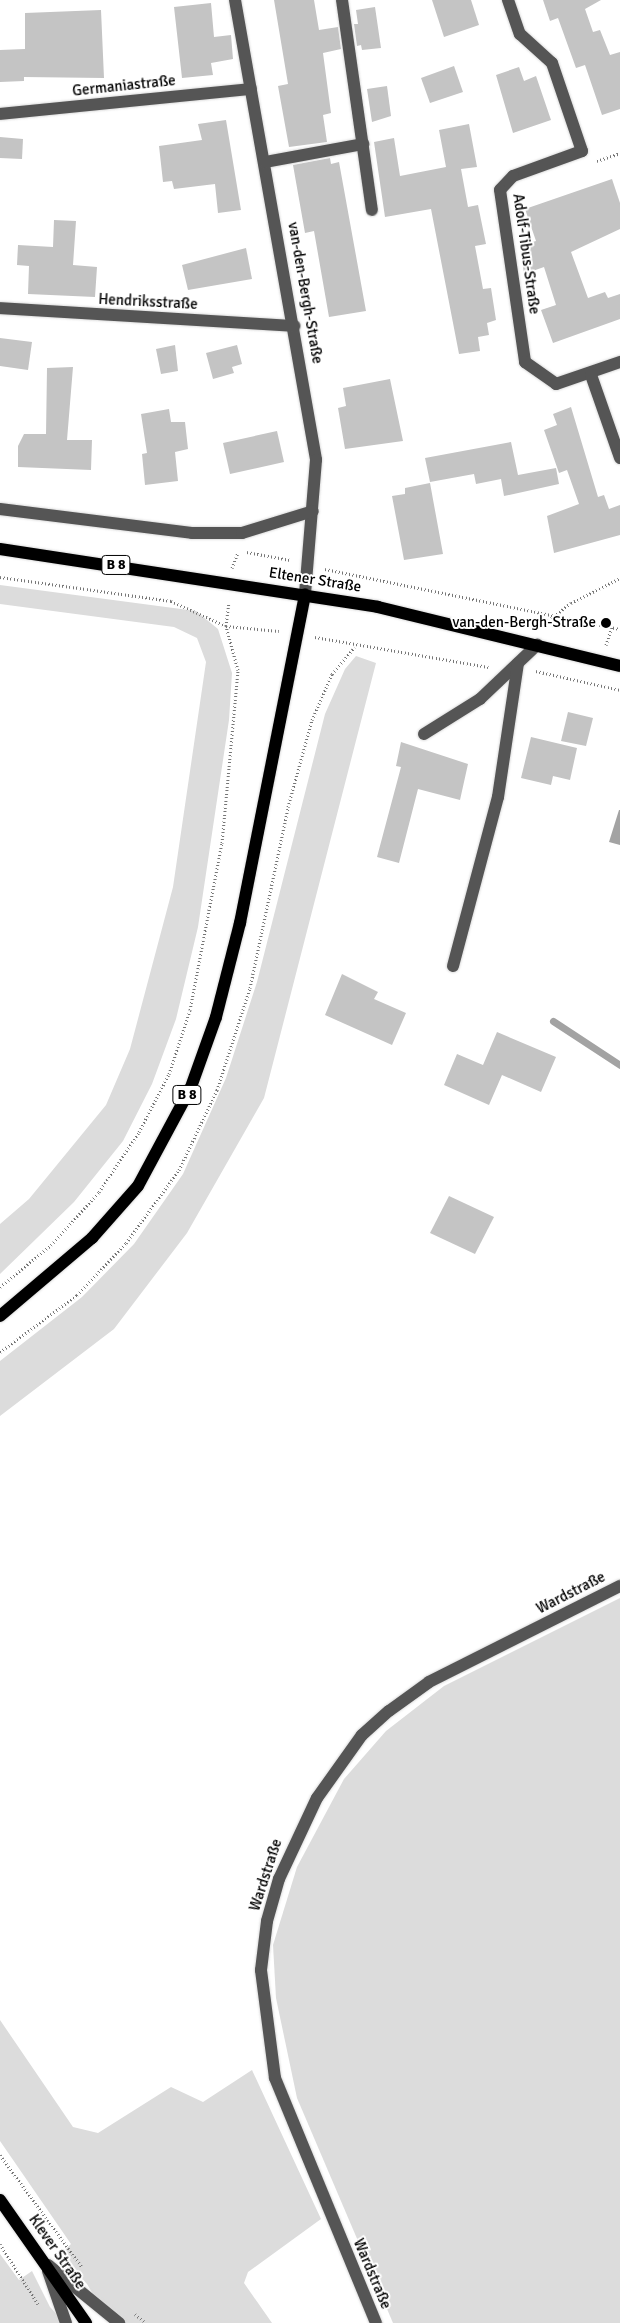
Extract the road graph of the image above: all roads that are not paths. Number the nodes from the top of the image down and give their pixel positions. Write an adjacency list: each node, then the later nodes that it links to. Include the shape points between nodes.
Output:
1 (235, 0): 4 (street, van-den-Bergh-Straße)
2 (342, 0): 6 (street)
3 (508, 0): 12 (street, Adolf-Tibus-Straße, via 520,34 552,64 582,151 513,176 500,190 525,362 556,384)
4 (251, 89): 5 (street, Germaniastraße); 7 (street, van-den-Bergh-Straße)
5 (0, 114)
6 (363, 144): 7 (street); 8 (street)
7 (265, 162): 10 (street, van-den-Bergh-Straße)
8 (372, 210)
9 (0, 308): 10 (street, Hendriksstraße)
10 (294, 326): 15 (street, van-den-Bergh-Straße, via 316,460)
11 (620, 362): 12 (street, Adolf-Tibus-Straße)
12 (591, 375): 13 (street)
13 (620, 458)
14 (0, 509): 15 (street, via 200,533 242,533)
15 (313, 511): 17 (street, van-den-Bergh-Straße)
16 (0, 549): 17 (main road, Eltener Straße / B 8)
17 (305, 594): 18 (main road, Eltener Straße); 23 (main road, B 8, via 240,923 216,1018 191,1087 138,1186 92,1238)
18 (537, 645): 19 (street); 20 (main road, Eltener Straße)
19 (518, 663): 21 (street, via 466,709); 22 (street, via 498,798)
20 (620, 666)
21 (424, 734)
22 (452, 966)
23 (0, 1316)
24 (620, 1586): 30 (street, Wardstraße, via 430,1682 389,1711 362,1735 317,1798 280,1879 267,1921 262,1970 275,2078)
25 (0, 2200): 26 (main road, Klever Straße)
26 (44, 2262): 27 (street); 28 (main road, Klever Straße); 29 (street)
27 (66, 2323)
28 (86, 2323)
29 (119, 2323)
30 (376, 2323)

